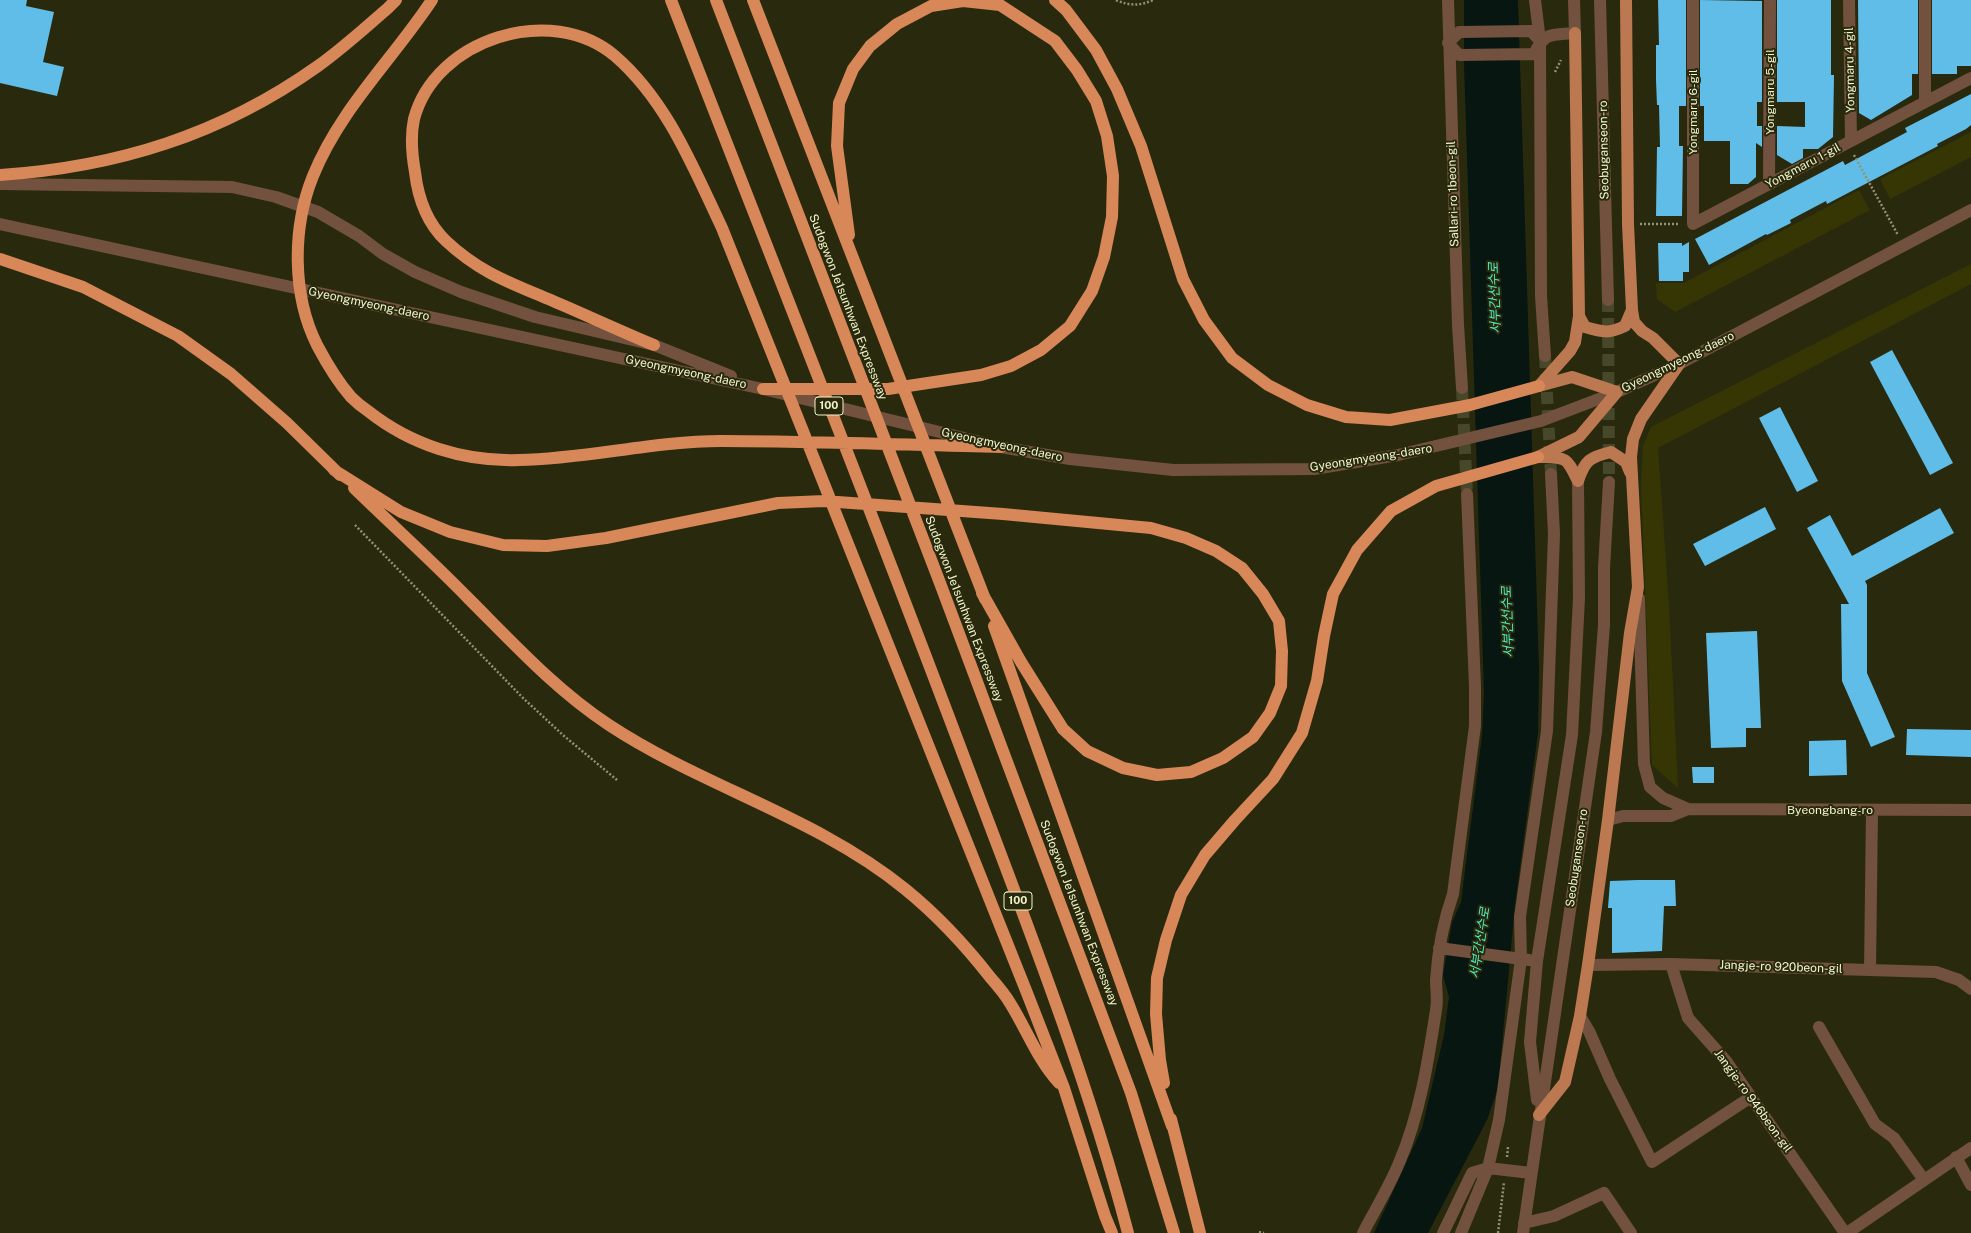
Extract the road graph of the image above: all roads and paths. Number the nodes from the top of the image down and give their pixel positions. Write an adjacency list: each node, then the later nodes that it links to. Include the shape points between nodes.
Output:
1 (396, 0): 24 (highway, via 318,66 241,113 196,133 152,150 103,163 37,173)
2 (432, 0): 44 (highway, via 350,109 327,146 312,178 302,219 297,262 309,328 329,368 352,398 385,425 411,440 448,452 476,458 518,460 718,441)
3 (671, 0): 82 (highway, 100, via 895,573 1072,1047 1116,1185)
4 (716, 0): 83 (highway, Sudogwon Je1sunhwan Expressway, via 940,583 1131,1093)
5 (753, 0): 32 (highway)
6 (1055, 0): 40 (highway, via 1066,10 1096,50 1117,89 1141,146 1183,279 1204,320 1232,358 1268,385 1307,405 1346,417 1390,420 1470,405)
7 (1116, 0): 8 (path, via 1126,4 1144,4)
8 (1153, 0)
9 (1448, 0): 20 (street, Sallari-ro 1beon-gil)
10 (1536, 0): 19 (street)
11 (1574, 0): 18 (street)
12 (1600, 0): 34 (street, Seobuganseon-ro)
13 (1626, 0): 29 (main road)
14 (1693, 0): 30 (street, Yongmaru 6-gil)
15 (1770, 0): 26 (street, Yongmaru 5-gil)
16 (1849, 0): 23 (street, Yongmaru 4-gil)
17 (1925, 0): 22 (street)
18 (1575, 33): 19 (street, via 1550,35); 36 (main road)
19 (1540, 41): 20 (street, via 1531,31 1459,32); 20 (street, via 1534,54 1459,55); 38 (street, via 1541,296)
20 (1448, 43): 41 (street, Sallari-ro 1beon-gil)
21 (1971, 78): 22 (street, Yongmaru 1-gil)
22 (1925, 102): 23 (street, Yongmaru 1-gil)
23 (1851, 141): 26 (street, Yongmaru 1-gil); 31 (path, via 1854,154)
24 (0, 175)
25 (0, 184): 37 (street, via 232,187 276,197 318,212 415,272 461,292 535,317)
26 (1769, 184): 30 (street, Yongmaru 1-gil)
27 (1971, 210): 31 (street, Gyeongmyeong-daero)
28 (0, 224): 42 (street, Gyeongmyeong-daero)
29 (1628, 224): 30 (path); 35 (main road)
30 (1693, 224)
31 (1904, 246): 39 (street, Gyeongmyeong-daero)
32 (853, 258): 42 (highway, via 836,146 839,103 853,69 870,46 897,24 931,6 963,1 1000,5 1055,41 1096,101 1107,136 1113,176 1112,217 1104,257 1092,291 1070,326 1041,350 1012,366 981,375 888,389); 54 (highway)
33 (0, 259): 46 (highway, via 83,287 178,336 231,374 287,423)
34 (1608, 300)
35 (1632, 310): 36 (main road, via 1625,326 1615,331 1601,332 1585,327); 39 (main road, via 1634,322 1642,332 1653,338)
36 (1579, 316): 40 (main road, via 1575,342 1570,352)
37 (654, 345): 42 (street); 69 (highway, via 501,280 473,264 445,240 425,214 416,181 411,147 414,119 425,95 440,73 460,56 494,38 523,31 557,31 586,38 613,55 640,81 668,120 722,228)
38 (1545, 356)
39 (1679, 364): 43 (street, Gyeongmyeong-daero); 50 (main road, via 1641,419 1633,438 1631,457)
40 (1539, 386): 43 (main road, via 1572,377)
41 (1462, 388)
42 (764, 389): 44 (street, Gyeongmyeong-daero)
43 (1617, 392): 44 (street, Gyeongmyeong-daero, via 1541,422 1398,456 1314,469 1173,470 1070,459); 45 (main road, via 1579,437)
44 (1001, 447)
45 (1538, 457): 48 (main road, via 1562,458 1569,461); 72 (highway, via 1436,486 1391,511 1357,550 1333,594 1317,681 1302,733 1273,779 1205,855 1181,895 1166,940 1157,978 1156,1014 1160,1060)
46 (334, 470): 54 (highway, via 401,512 450,532 503,545 548,546 606,538 778,503 824,501 1151,528 1192,540 1216,551 1242,568 1264,594 1279,621 1282,650 1281,686 1270,713 1253,737 1223,758 1191,772 1157,775 1123,768 1087,751 1063,729 1021,662); 69 (highway, via 461,591 539,670 575,701 645,746 854,852 904,889 946,926 979,962 1010,1001 1046,1069)
47 (1551, 474): 61 (street, via 1554,534 1547,731)
48 (1578, 481): 50 (main road, via 1583,467 1593,456 1611,452 1626,462); 62 (street, via 1579,598 1572,735)
49 (1610, 482): 71 (street, Seobuganseon-ro, via 1604,568 1604,625 1596,732)
50 (1634, 484): 53 (main road)
51 (1467, 494): 60 (street, via 1475,726 1453,894 1444,920)
52 (355, 525): 55 (path, via 523,698)
53 (1638, 587): 56 (street, via 1644,764 1650,787 1663,798); 59 (main road, via 1630,633)
54 (982, 592): 72 (highway, via 1129,999)
55 (617, 780)
56 (1688, 809): 57 (street, Byeongbang-ro); 59 (street, via 1671,816 1623,816)
57 (1872, 810): 58 (street, Byeongbang-ro); 65 (street)
58 (1971, 810)
59 (1608, 820): 64 (main road)
60 (1442, 948): 61 (street); 86 (street, via 1436,980 1437,1007 1423,1087 1399,1163)
61 (1516, 959): 62 (street); 75 (street, via 1499,1120)
62 (1537, 961): 71 (street, via 1530,1042)
63 (1671, 964): 64 (street, Jangje-ro 920beon-gil); 65 (street, Jangje-ro 920beon-gil); 70 (street, Jangje-ro 946beon-gil, via 1688,1018 1726,1061)
64 (1588, 966): 67 (main road)
65 (1870, 970): 66 (street, Jangje-ro 920beon-gil, via 1936,972 1959,980)
66 (1971, 989)
67 (1580, 1016): 70 (street, via 1652,1162); 71 (main road, via 1565,1082)
68 (1819, 1027): 77 (street, via 1875,1124 1894,1138)
69 (1064, 1088): 81 (highway)
70 (1751, 1097): 90 (street, Jangje-ro 946beon-gil)
71 (1540, 1115): 76 (street, Seobuganseon-ro)
72 (1172, 1126): 84 (highway)
73 (1971, 1148): 74 (street)
74 (1956, 1157): 77 (street); 78 (street)
75 (1488, 1168): 76 (street); 87 (street, via 1472,1173); 88 (street)
76 (1531, 1173): 79 (street, Seobuganseon-ro)
77 (1924, 1180): 90 (street)
78 (1971, 1185)
79 (1523, 1228): 89 (street, via 1604,1193)
80 (1259, 1232): 85 (path)
81 (1112, 1233)
82 (1128, 1233)
83 (1174, 1233)
84 (1200, 1233)
85 (1264, 1233)
86 (1363, 1233)
87 (1443, 1233)
88 (1461, 1233)
89 (1631, 1233)
90 (1846, 1233)

